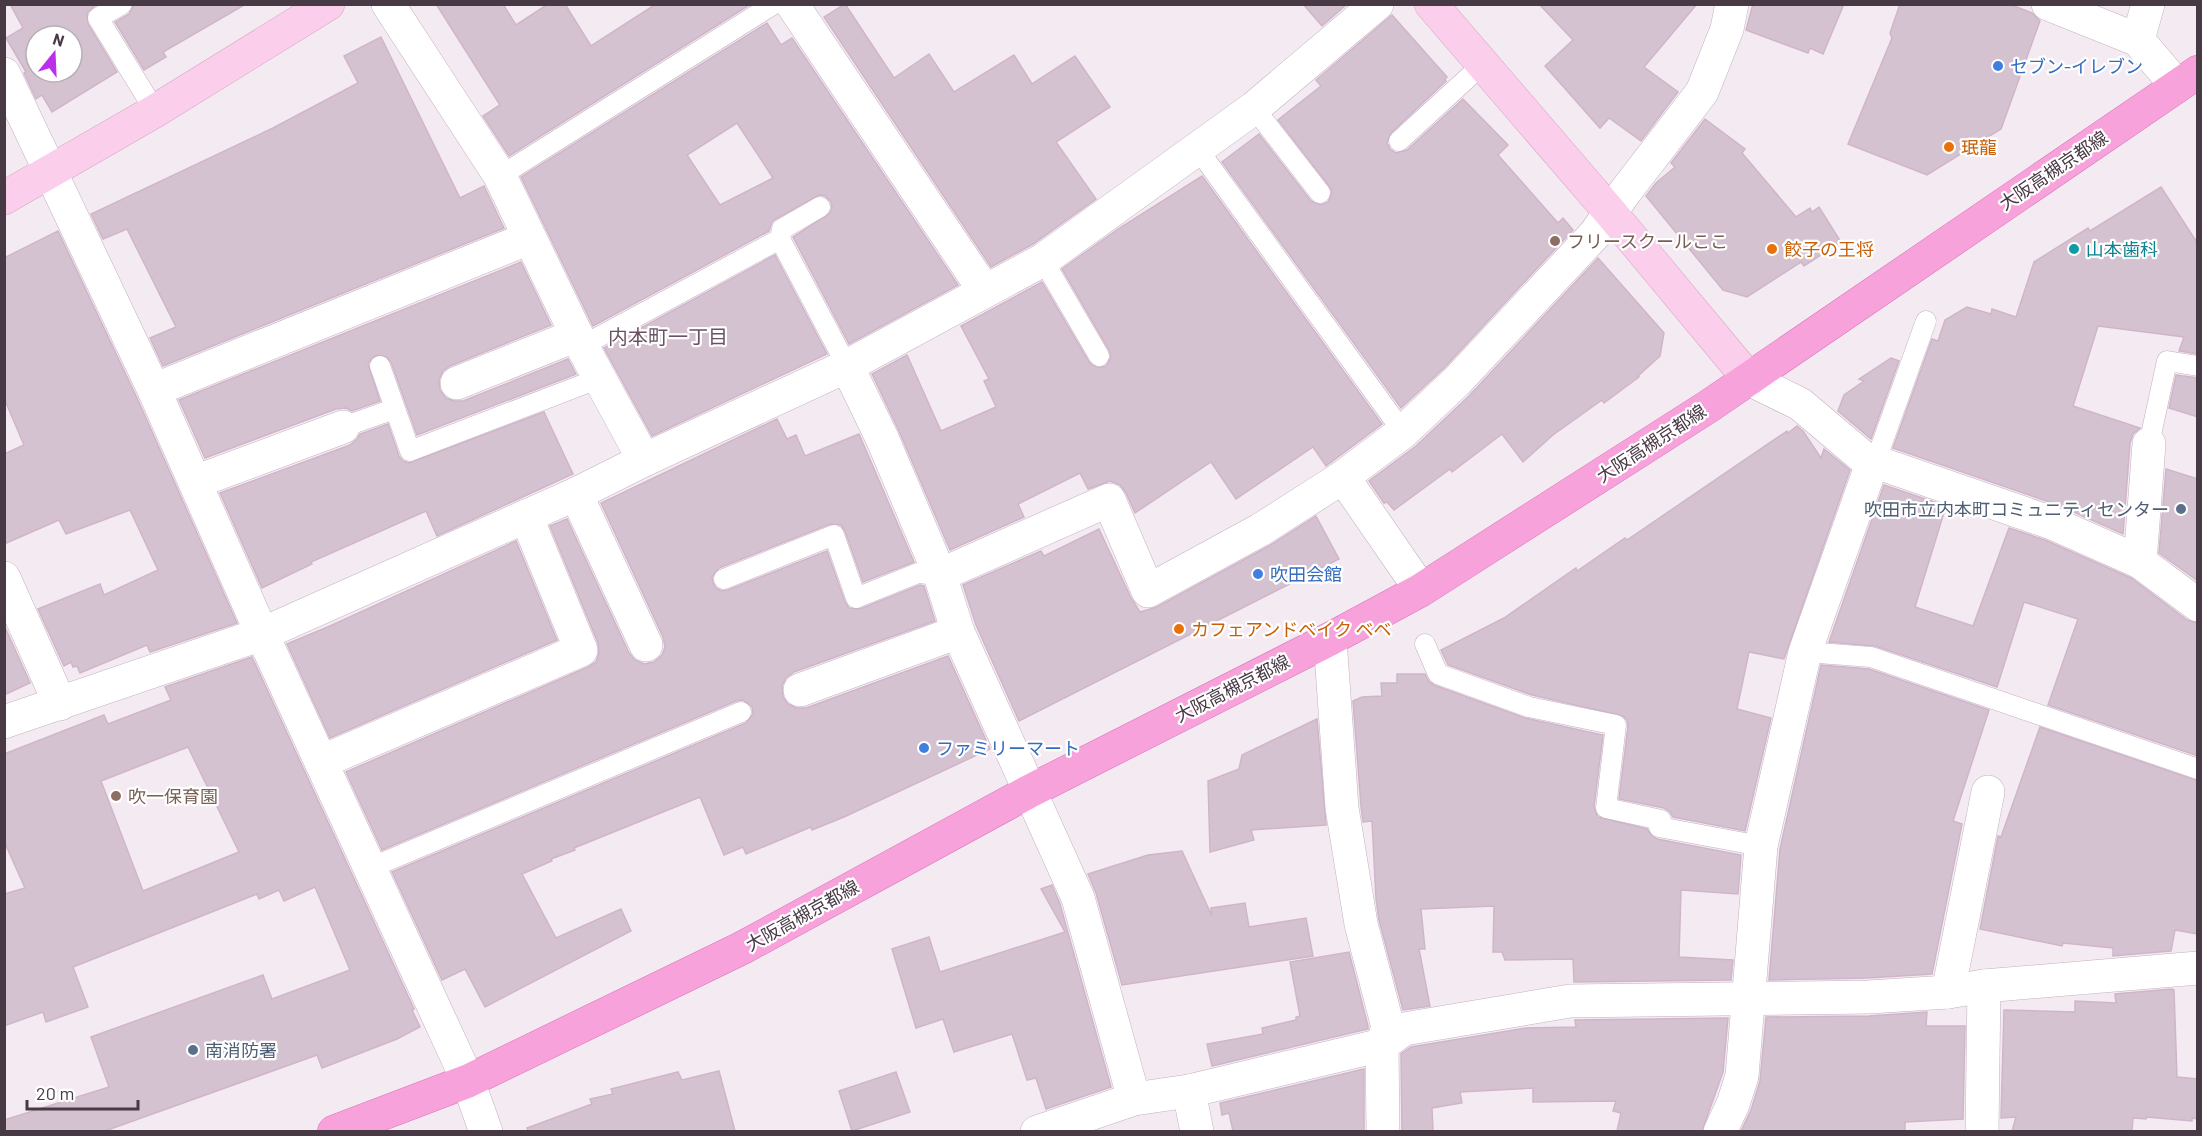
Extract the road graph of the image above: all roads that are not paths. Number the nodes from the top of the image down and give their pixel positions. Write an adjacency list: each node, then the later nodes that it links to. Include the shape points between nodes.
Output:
1 (122, 4): 16 (lane, via 98,18)
2 (328, 4): 16 (street)
3 (388, 4): 20 (street)
4 (774, 4): 20 (lane)
5 (792, 4): 28 (street)
6 (1377, 4): 15 (street)
7 (1732, 4): 24 (street, via 1727,28 1702,92)
8 (2048, 4): 11 (street)
9 (2148, 4): 11 (street)
10 (1437, 7): 12 (street)
11 (2138, 39): 14 (street)
12 (1483, 64): 17 (lane); 24 (street)
13 (4, 74): 19 (street)
14 (2187, 79): 36 (main road, 大阪高槻京都線)
15 (1254, 108): 18 (street); 21 (lane)
16 (155, 111): 19 (street)
17 (1399, 141)
18 (1197, 148): 27 (street); 41 (lane)
19 (50, 172): 22 (street); 38 (street)
20 (500, 177): 25 (street)
21 (1320, 193)
22 (4, 198)
23 (820, 207): 26 (lane, via 782,229)
24 (1610, 212): 36 (street); 41 (street, via 1595,234 1456,382)
25 (530, 238): 30 (street); 38 (street)
26 (780, 239): 30 (lane); 33 (lane)
27 (1043, 260): 28 (street); 31 (lane)
28 (984, 290): 33 (street)
29 (1926, 321): 44 (lane)
30 (580, 341): 35 (street); 37 (street)
31 (1099, 356)
32 (380, 366): 39 (lane)
33 (847, 366): 43 (street); 50 (street)
34 (2198, 366): 42 (lane, via 2167,361)
35 (600, 378): 39 (lane, via 410,451); 43 (street)
36 (1749, 379): 44 (street, via 1800,404); 53 (main road, 大阪高槻京都線)
37 (457, 383)
38 (154, 390): 46 (street)
39 (394, 409): 40 (lane)
40 (344, 427): 46 (street)
41 (1403, 432): 45 (street)
42 (2150, 444): 49 (street)
43 (644, 460): 47 (street)
44 (1875, 463): 49 (street, via 2052,524); 60 (street)
45 (1343, 477): 50 (street, via 1260,530 1148,591 1109,500); 53 (street)
46 (195, 482): 56 (street)
47 (576, 494): 48 (street); 59 (street)
48 (526, 516): 56 (street); 65 (street, via 581,650)
49 (2140, 562): 54 (street)
50 (940, 575): 52 (lane, via 918,573 856,598 834,535); 55 (street)
51 (4, 578): 62 (street)
52 (724, 579)
53 (1421, 590): 57 (main road, 大阪高槻京都線)
54 (2198, 605)
55 (958, 632): 61 (street); 67 (street)
56 (262, 634): 62 (street); 65 (street)
57 (1330, 639): 67 (main road, 大阪高槻京都線); 75 (street, via 1342,808 1361,924 1388,1026)
58 (1425, 644): 69 (lane, via 1438,674 1529,707 1616,725 1606,808 1662,820 1659,827)
59 (646, 645)
60 (1805, 652): 66 (lane, via 1871,657); 69 (street)
61 (800, 690)
62 (60, 704): 64 (street)
63 (741, 712): 70 (lane)
64 (4, 722)
65 (321, 762): 70 (street)
66 (2198, 769)
67 (1030, 791): 76 (main road, 大阪高槻京都線, via 742,948); 78 (street, via 1078,898)
68 (1989, 792): 73 (street)
69 (1761, 846): 74 (street)
70 (370, 868): 76 (street)
71 (2198, 968): 72 (street)
72 (1984, 986): 73 (street); 85 (street)
73 (1948, 992): 74 (street)
74 (1748, 999): 75 (street, via 1570,1001 1404,1029); 84 (street, via 1742,1076)
75 (1382, 1045): 77 (street); 83 (street)
76 (468, 1082): 79 (main road, 大阪高槻京都線); 80 (street)
77 (1189, 1091): 78 (street); 82 (street)
78 (1134, 1100): 81 (street)
79 (334, 1131)
80 (486, 1131)
81 (1036, 1131)
82 (1197, 1131)
83 (1383, 1131)
84 (1720, 1131)
85 (1982, 1131)

